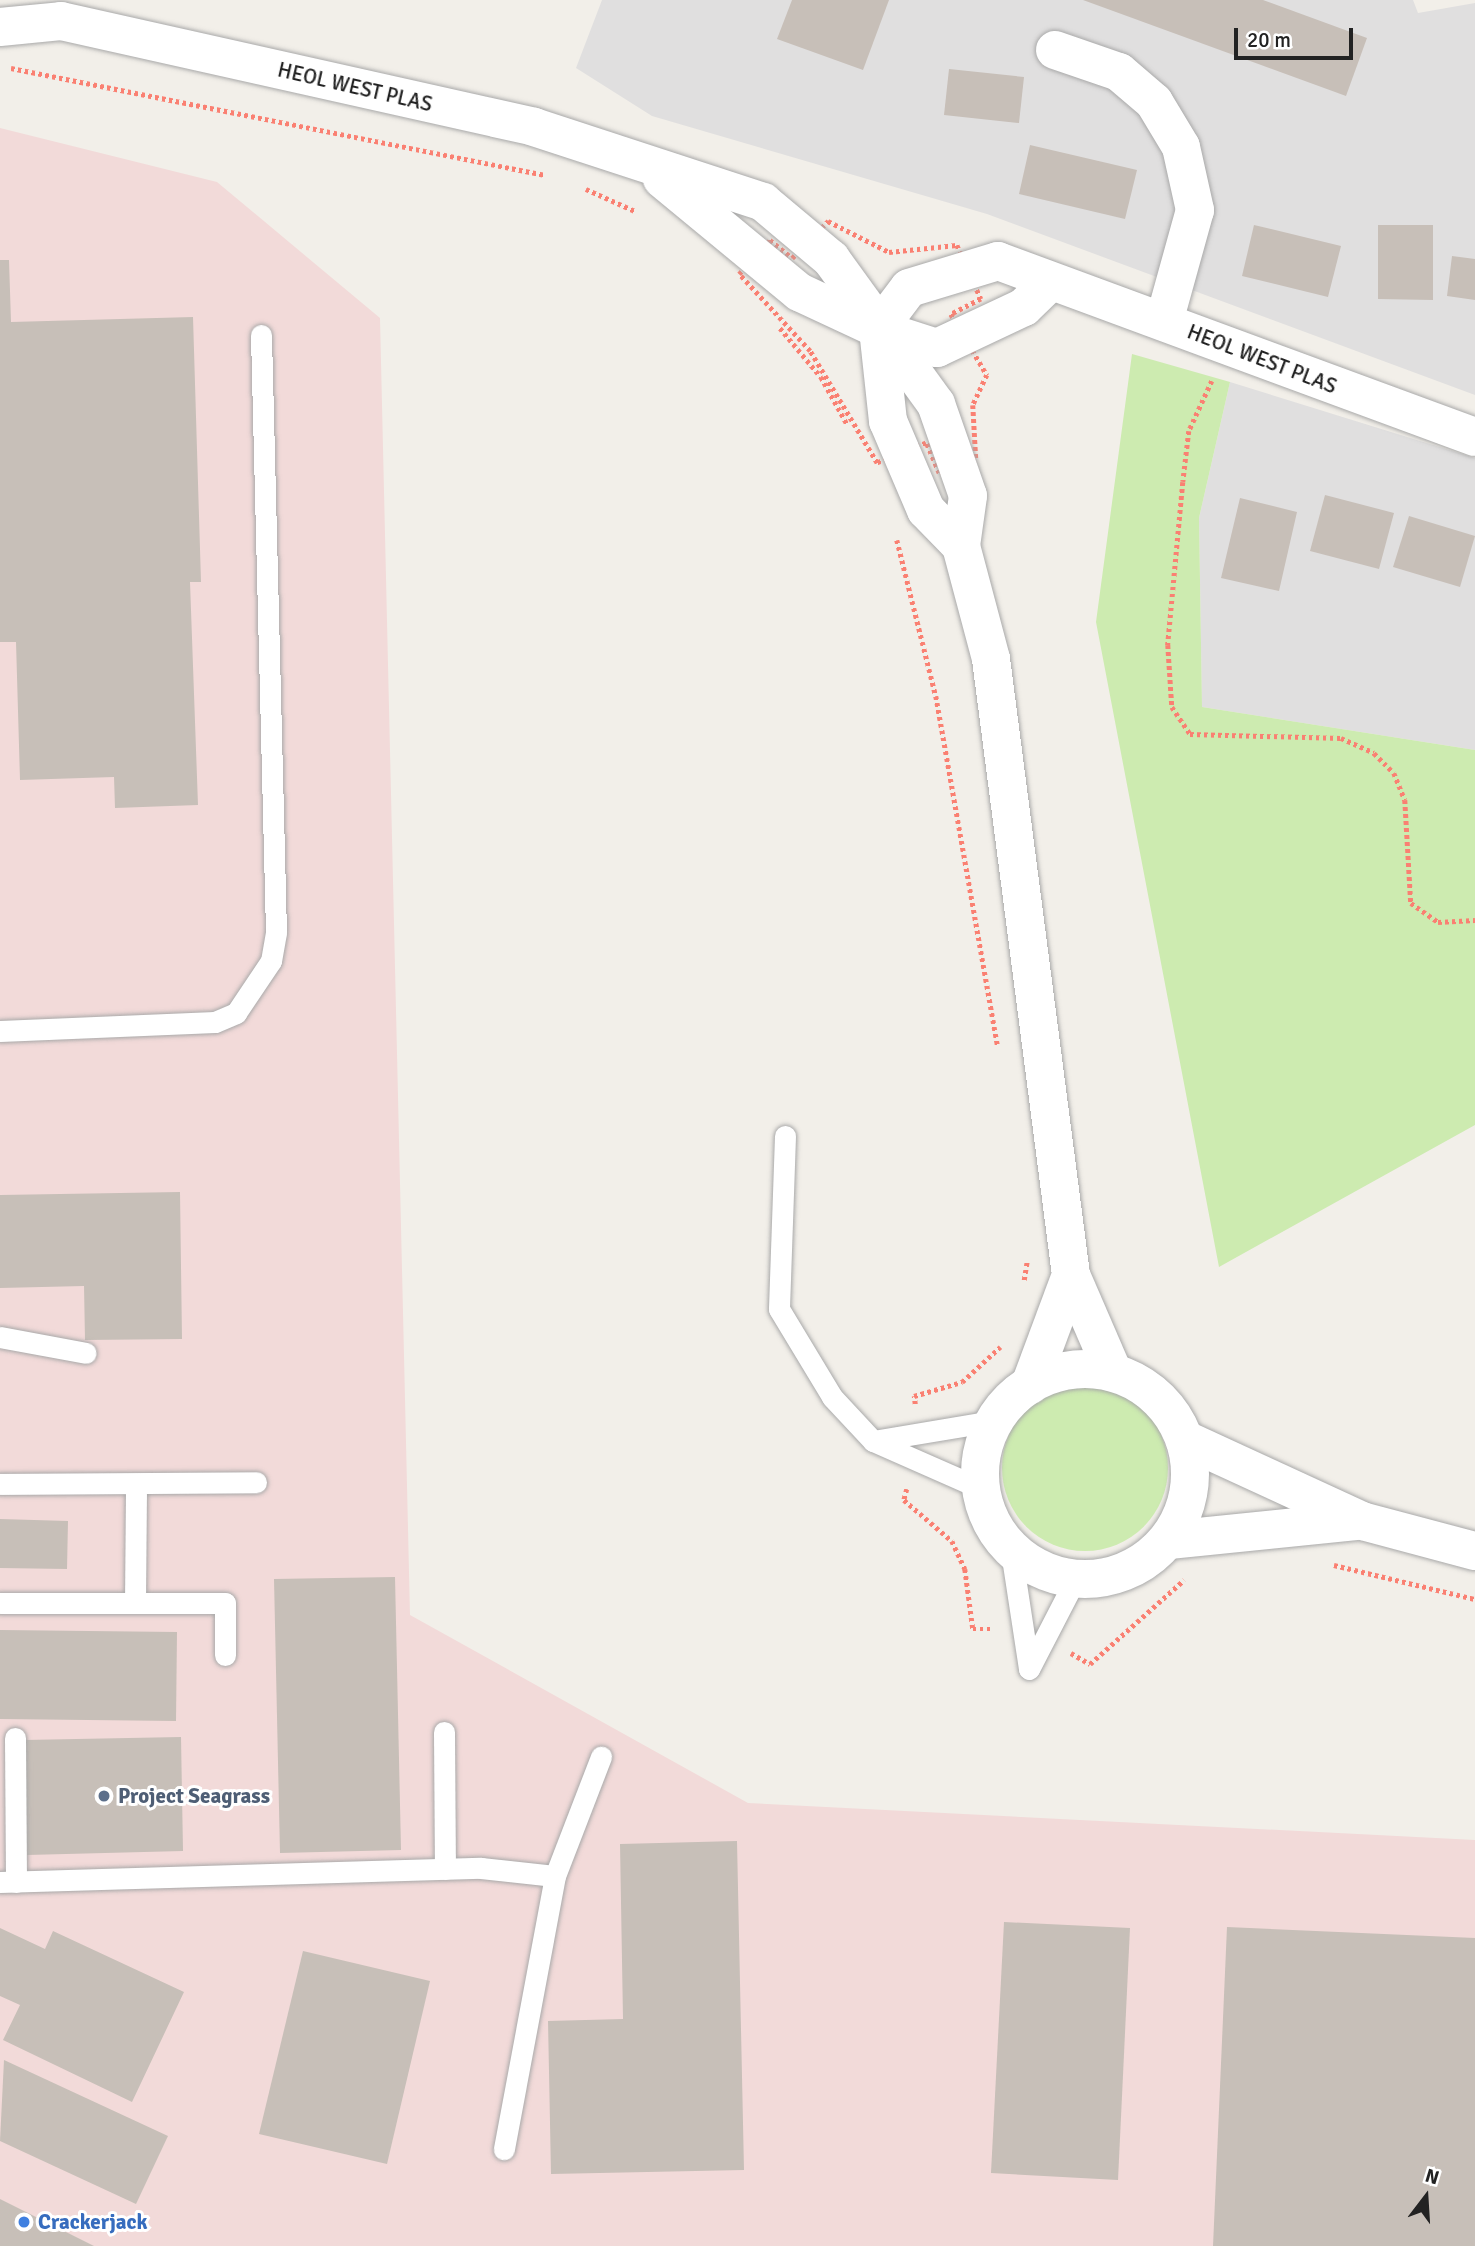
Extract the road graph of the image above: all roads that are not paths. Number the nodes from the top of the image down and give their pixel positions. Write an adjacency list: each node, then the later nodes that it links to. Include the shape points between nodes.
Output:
1 (47, 10): 2 (street, HEOL WEST PLAS); 6 (street, HEOL WEST PLAS, via 534,127 763,202 831,260)
2 (0, 27)
3 (1055, 50): 5 (street, via 1119,72 1154,102 1181,147 1195,210)
4 (1048, 284): 5 (street, HEOL WEST PLAS); 6 (street, via 1024,307 937,348); 6 (street, HEOL WEST PLAS, via 998,261 909,288)
5 (1164, 322): 8 (street, HEOL WEST PLAS)
6 (878, 329): 9 (street, via 888,421 926,510); 9 (street, via 936,404 968,496)
7 (261, 335): 10 (lane, via 276,932 271,961 243,1005 215,1022)
8 (1475, 437)
9 (961, 546): 12 (street, via 991,659)
10 (0, 1031)
11 (785, 1136): 19 (lane, via 779,1309 832,1396)
12 (1071, 1275): 15 (street); 16 (street)
13 (0, 1337): 14 (lane)
14 (86, 1353)
15 (1113, 1372): 16 (street, via 1079,1368); 18 (street, via 1145,1386 1170,1410)
16 (1030, 1385): 17 (street)
17 (993, 1421): 19 (lane); 23 (street, via 981,1454)
18 (1186, 1440): 24 (street); 25 (street, via 1192,1475 1186,1510)
19 (873, 1441): 23 (lane)
20 (256, 1482): 22 (lane)
21 (0, 1484): 22 (lane)
22 (136, 1485): 30 (lane)
23 (980, 1488): 26 (street, via 990,1522)
24 (1362, 1521): 25 (street); 27 (street)
25 (1169, 1540): 28 (street, via 1142,1564 1110,1578)
26 (1011, 1550): 28 (street, via 1040,1570); 28 (lane, via 1029,1670)
27 (1475, 1551)
28 (1074, 1580)
29 (0, 1603): 30 (lane)
30 (135, 1603): 31 (lane, via 225,1603)
31 (225, 1655)
32 (444, 1732): 35 (lane)
33 (15, 1738): 37 (lane)
34 (601, 1757): 36 (lane)
35 (445, 1869): 36 (lane); 37 (lane)
36 (555, 1876): 38 (lane)
37 (8, 1882)
38 (504, 2149)

